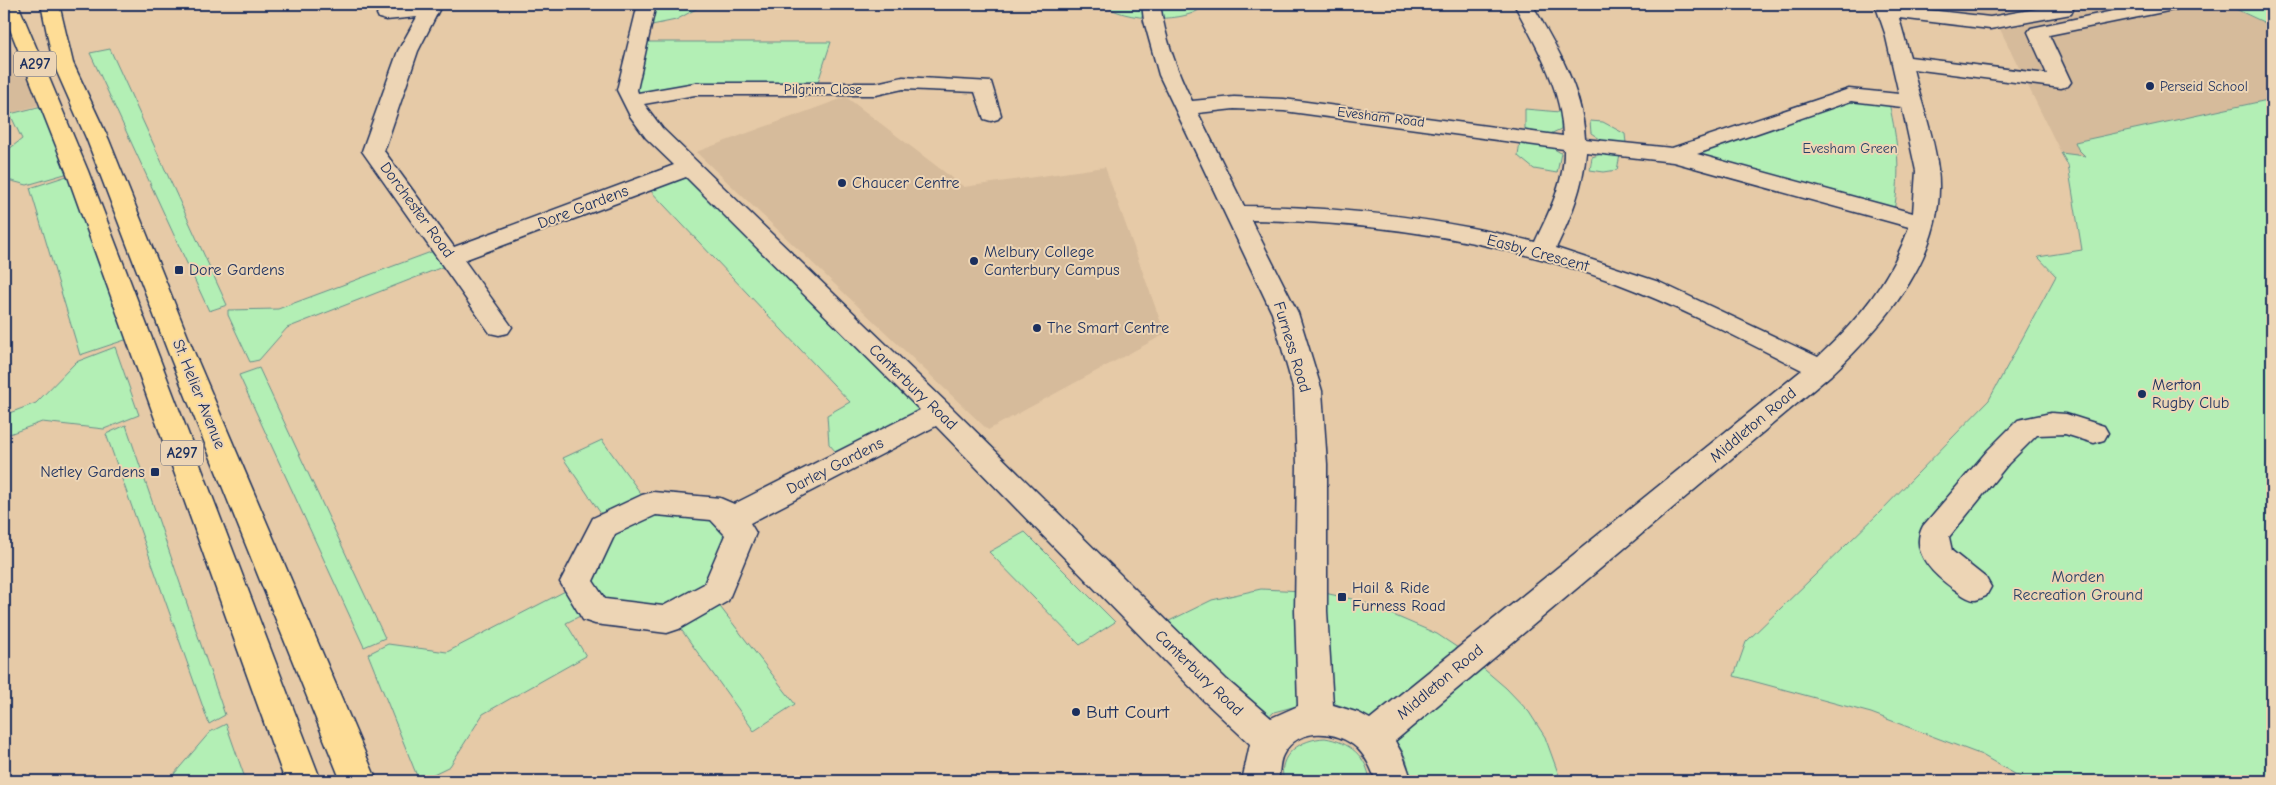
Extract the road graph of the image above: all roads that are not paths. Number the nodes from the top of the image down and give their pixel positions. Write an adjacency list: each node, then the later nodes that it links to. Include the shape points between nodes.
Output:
1 (10, 4): 32 (highway, A297, via 77,172)
2 (50, 4): 33 (highway, St. Helier Avenue, via 63,63 98,140 184,359)
3 (647, 4): 12 (street, Canterbury Road, via 627,90)
4 (1151, 4): 14 (street, Furness Road, via 1169,75)
5 (1523, 4): 16 (street, via 1551,54 1568,94)
6 (2095, 4): 9 (street, via 1990,24)
7 (2173, 4): 11 (street, via 2038,32 2061,82)
8 (431, 7): 10 (street); 22 (street, Dorchester Road, via 408,51 373,151)
9 (1885, 8): 11 (street, Middleton Road)
10 (386, 14)
11 (1900, 62): 13 (street, Middleton Road)
12 (632, 100): 15 (street, Pilgrim Close, via 695,90 876,89 903,83 985,79); 18 (street, Canterbury Road, via 637,112)
13 (1911, 102): 17 (street, via 1849,95); 20 (street, Middleton Road, via 1926,170 1927,198)
14 (1185, 108): 16 (street, Evesham Road, via 1234,103 1284,105); 19 (street, Furness Road)
15 (991, 116)
16 (1576, 143): 17 (street); 21 (street, via 1564,209)
17 (1674, 155): 20 (street)
18 (688, 168): 22 (street, Dore Gardens); 25 (street, Canterbury Road)
19 (1235, 213): 21 (street, Easby Crescent, via 1362,218 1455,232); 29 (street, Furness Road, via 1285,313 1308,390)
20 (1921, 223): 24 (street, Middleton Road, via 1910,256 1890,294 1857,336)
21 (1542, 252): 24 (street, Easby Crescent, via 1625,278 1729,323)
22 (450, 256): 23 (street, Dorchester Road)
23 (499, 327)
24 (1821, 369): 30 (street, Middleton Road)
25 (939, 412): 27 (street, Darley Gardens); 31 (street, Canterbury Road, via 1138,614)
26 (2094, 433): 28 (street, via 2066,424 2028,427 1998,457 1934,534 1932,547 1942,562)
27 (730, 520): 27 (street, via 720,509 653,503 604,526 576,582 595,611 667,620 716,592 741,533)
28 (1975, 587)
29 (1316, 717): 30 (street, via 1344,724); 31 (street, via 1296,721 1278,731)
30 (1372, 739): 35 (street, via 1389,761)
31 (1270, 740): 34 (street, via 1259,767)
32 (303, 781)
33 (359, 781)
34 (1260, 781)
35 (1394, 781)

